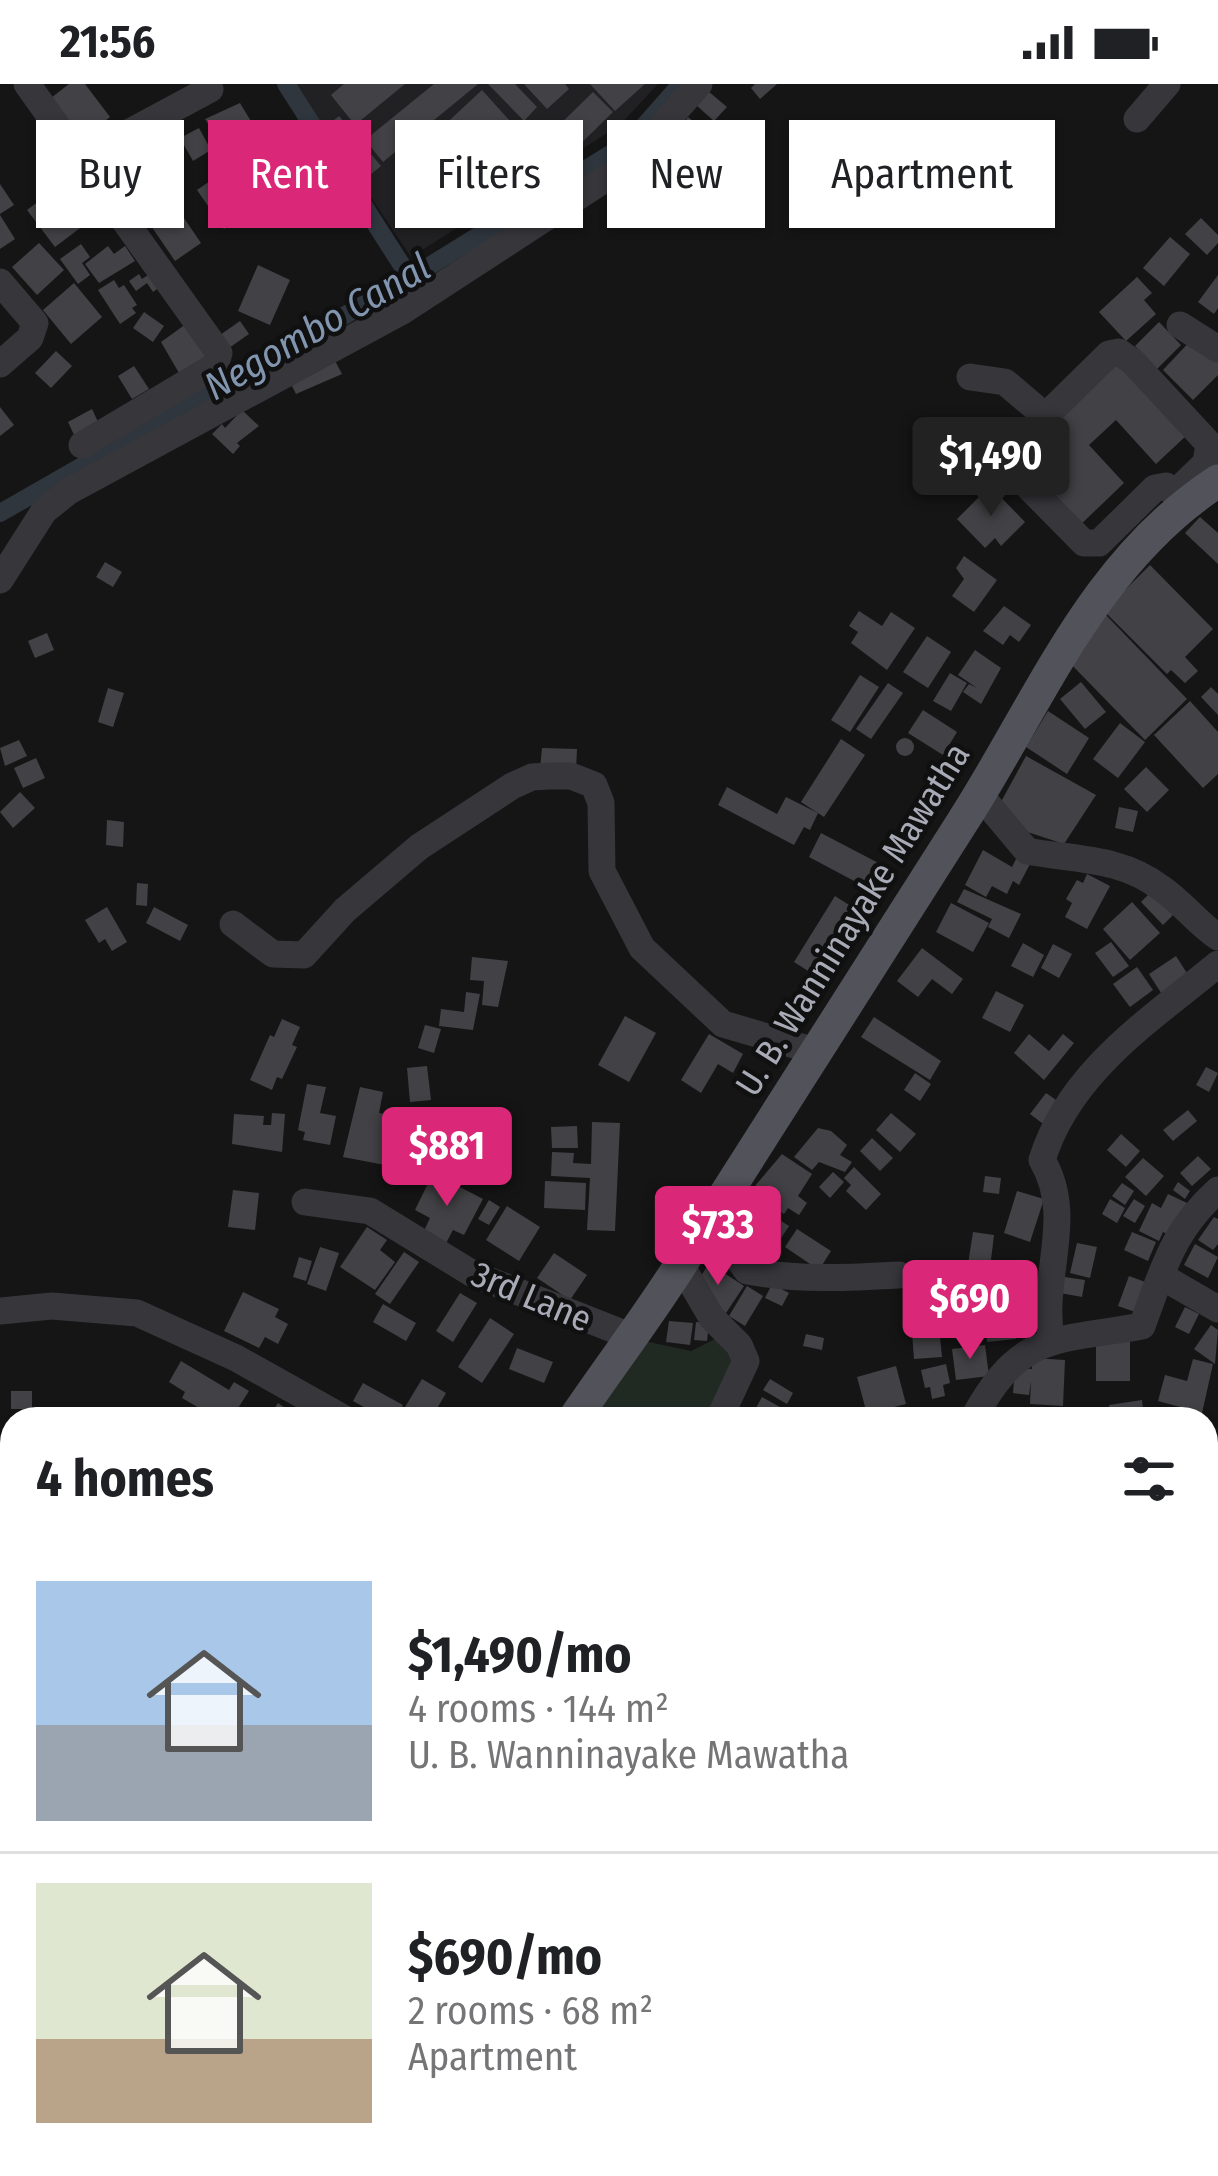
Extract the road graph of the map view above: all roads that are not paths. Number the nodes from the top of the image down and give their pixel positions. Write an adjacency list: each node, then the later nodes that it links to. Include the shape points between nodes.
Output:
1 (27, 84): 6 (street)
2 (699, 84): 18 (street, via 628,164 404,310 69,491 44,511)
3 (1167, 84): 5 (street)
4 (210, 89): 7 (street)
5 (1137, 119)
6 (52, 120)
7 (152, 120)
8 (129, 228): 15 (street, via 219,353 215,366)
9 (0, 282): 12 (street, via 35,323)
10 (1180, 326): 11 (street)
11 (1218, 349)
12 (0, 364)
13 (970, 377): 14 (street, via 1005,382)
14 (1044, 416): 17 (street, via 1109,354 1125,355 1209,444 1206,463); 17 (street, via 1004,461 1084,543 1099,543 1161,485)
15 (82, 446)
16 (1218, 482): 17 (main road, U. B. Wanninayake Mawatha)
17 (1180, 498): 19 (main road, U. B. Wanninayake Mawatha, via 1069,637)
18 (0, 580)
19 (980, 794): 21 (street, via 1028,850 1116,863 1164,890); 23 (main road, U. B. Wanninayake Mawatha)
20 (232, 924): 23 (street, via 273,954 304,955 442,830 512,785 571,776 594,785 602,871 642,949 723,1024)
21 (1218, 937)
22 (1218, 964): 33 (street, via 1078,1086 1052,1126 1042,1160 1060,1211)
23 (815, 1051): 26 (main road, U. B. Wanninayake Mawatha)
24 (1218, 1190): 29 (street, via 1190,1215)
25 (304, 1202): 32 (street, 3rd Lane, via 370,1211 473,1274)
26 (709, 1218): 27 (main road, U. B. Wanninayake Mawatha); 28 (street, via 746,1271 794,1279)
27 (681, 1265): 32 (main road, U. B. Wanninayake Mawatha); 36 (street, via 746,1361)
28 (899, 1275)
29 (1161, 1276): 30 (street); 33 (street, via 1142,1326)
30 (1218, 1309)
31 (0, 1311): 34 (street, via 137,1313)
32 (630, 1336): 35 (main road, U. B. Wanninayake Mawatha)
33 (1052, 1339): 37 (street, via 1013,1360)
34 (324, 1407)
35 (582, 1407)
36 (725, 1407)
37 (980, 1407)

